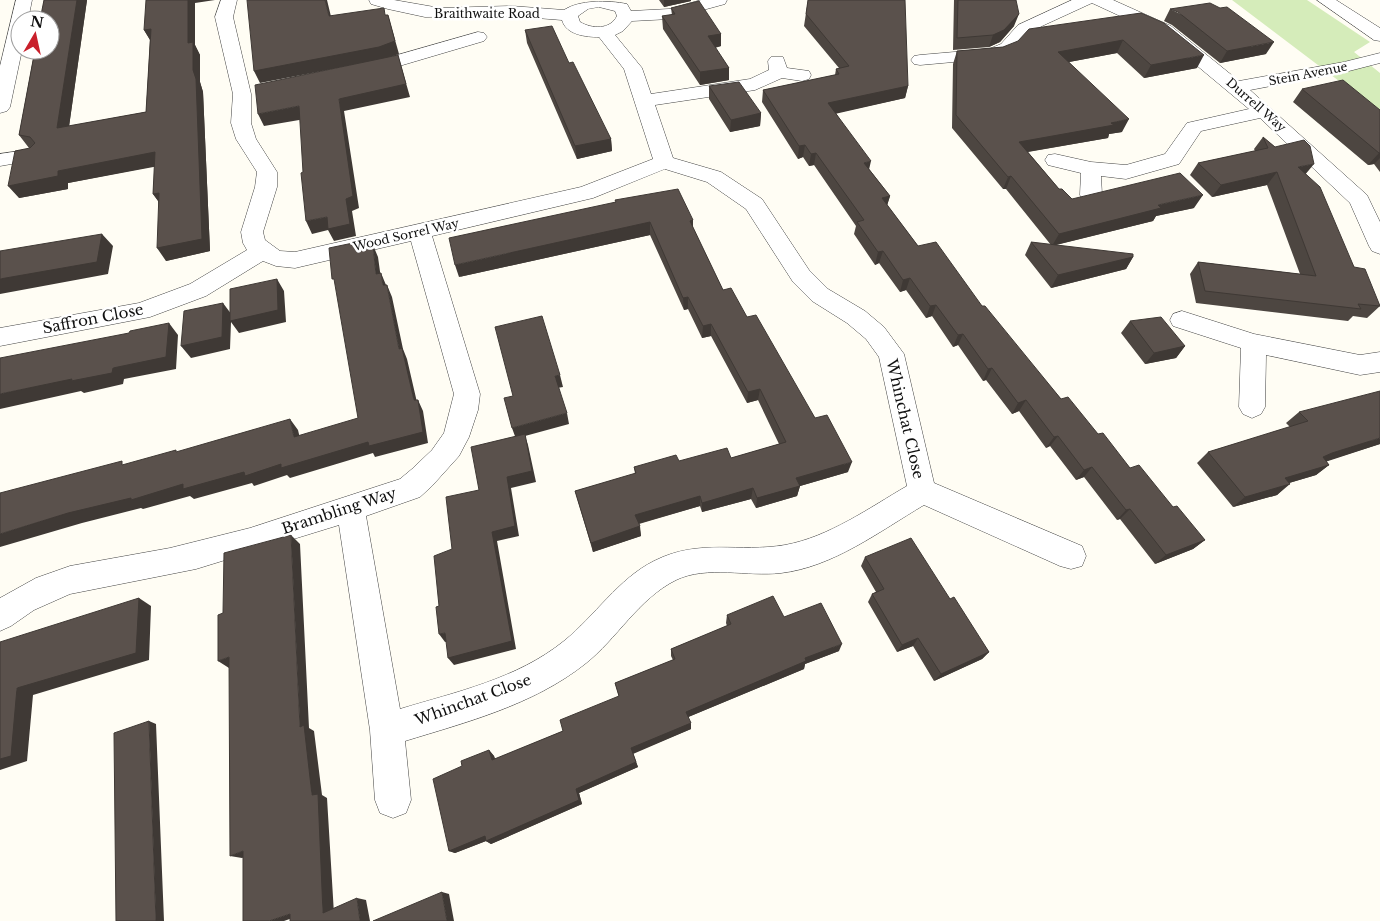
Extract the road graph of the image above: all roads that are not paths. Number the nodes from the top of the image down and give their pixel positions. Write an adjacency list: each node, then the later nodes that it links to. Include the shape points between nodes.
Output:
1 (24, 0): 20 (street)
2 (229, 0): 30 (street, via 224,17 251,92 242,123 246,139 266,172 266,187 252,232 254,243)
3 (378, 0): 9 (street, Braithwaite Road, via 437,15 504,12)
4 (719, 0): 10 (street, via 670,14)
5 (1086, 0): 15 (street, via 1036,22 1008,48 992,54 943,51)
6 (1099, 0): 18 (street, Durrell Way, via 1165,30)
7 (1326, 0): 12 (street)
8 (589, 1): 9 (street); 10 (street, via 615,5)
9 (569, 16): 11 (street, via 569,21 578,29)
10 (626, 16): 11 (street, via 619,26)
11 (603, 31): 19 (street, via 632,68)
12 (1380, 36)
13 (478, 37): 16 (street, via 388,66)
14 (1380, 58): 18 (street, Stein Avenue)
15 (920, 60)
16 (349, 73)
17 (802, 75): 19 (street, via 778,66 756,84)
18 (1236, 88): 21 (street, Durrell Way)
19 (643, 101): 25 (street)
20 (0, 107)
21 (1264, 111): 26 (street, via 1194,127 1172,159 1126,172); 29 (street, Durrell Way, via 1359,200)
22 (34, 155): 23 (street)
23 (0, 160)
24 (1055, 160): 26 (street)
25 (664, 162): 28 (street, Wood Sorrel Way, via 585,193); 36 (street, Whinchat Close, via 714,177 754,204 820,296 856,317 875,333 891,354)
26 (1091, 168): 27 (street)
27 (1091, 195)
28 (420, 232): 30 (street, Wood Sorrel Way, via 295,260 276,258); 37 (street, Brambling Way, via 466,394 464,418 452,444 435,468 410,488)
29 (1380, 246)
30 (262, 251): 32 (street, Saffron Close, via 198,290 142,311)
31 (1182, 320): 33 (street)
32 (0, 337)
33 (1254, 342): 34 (street, via 1360,365); 35 (street)
34 (1380, 362)
35 (1252, 407)
36 (922, 491): 38 (street, Whinchat Close, via 1027,549); 40 (street, Whinchat Close, via 828,545 784,559 726,559 681,564 647,581 574,653 525,684)
37 (351, 509): 39 (street, Brambling Way, via 197,556 78,576 42,590); 40 (street)
38 (1071, 556)
39 (0, 616)
40 (387, 730): 41 (street)
41 (393, 800)

